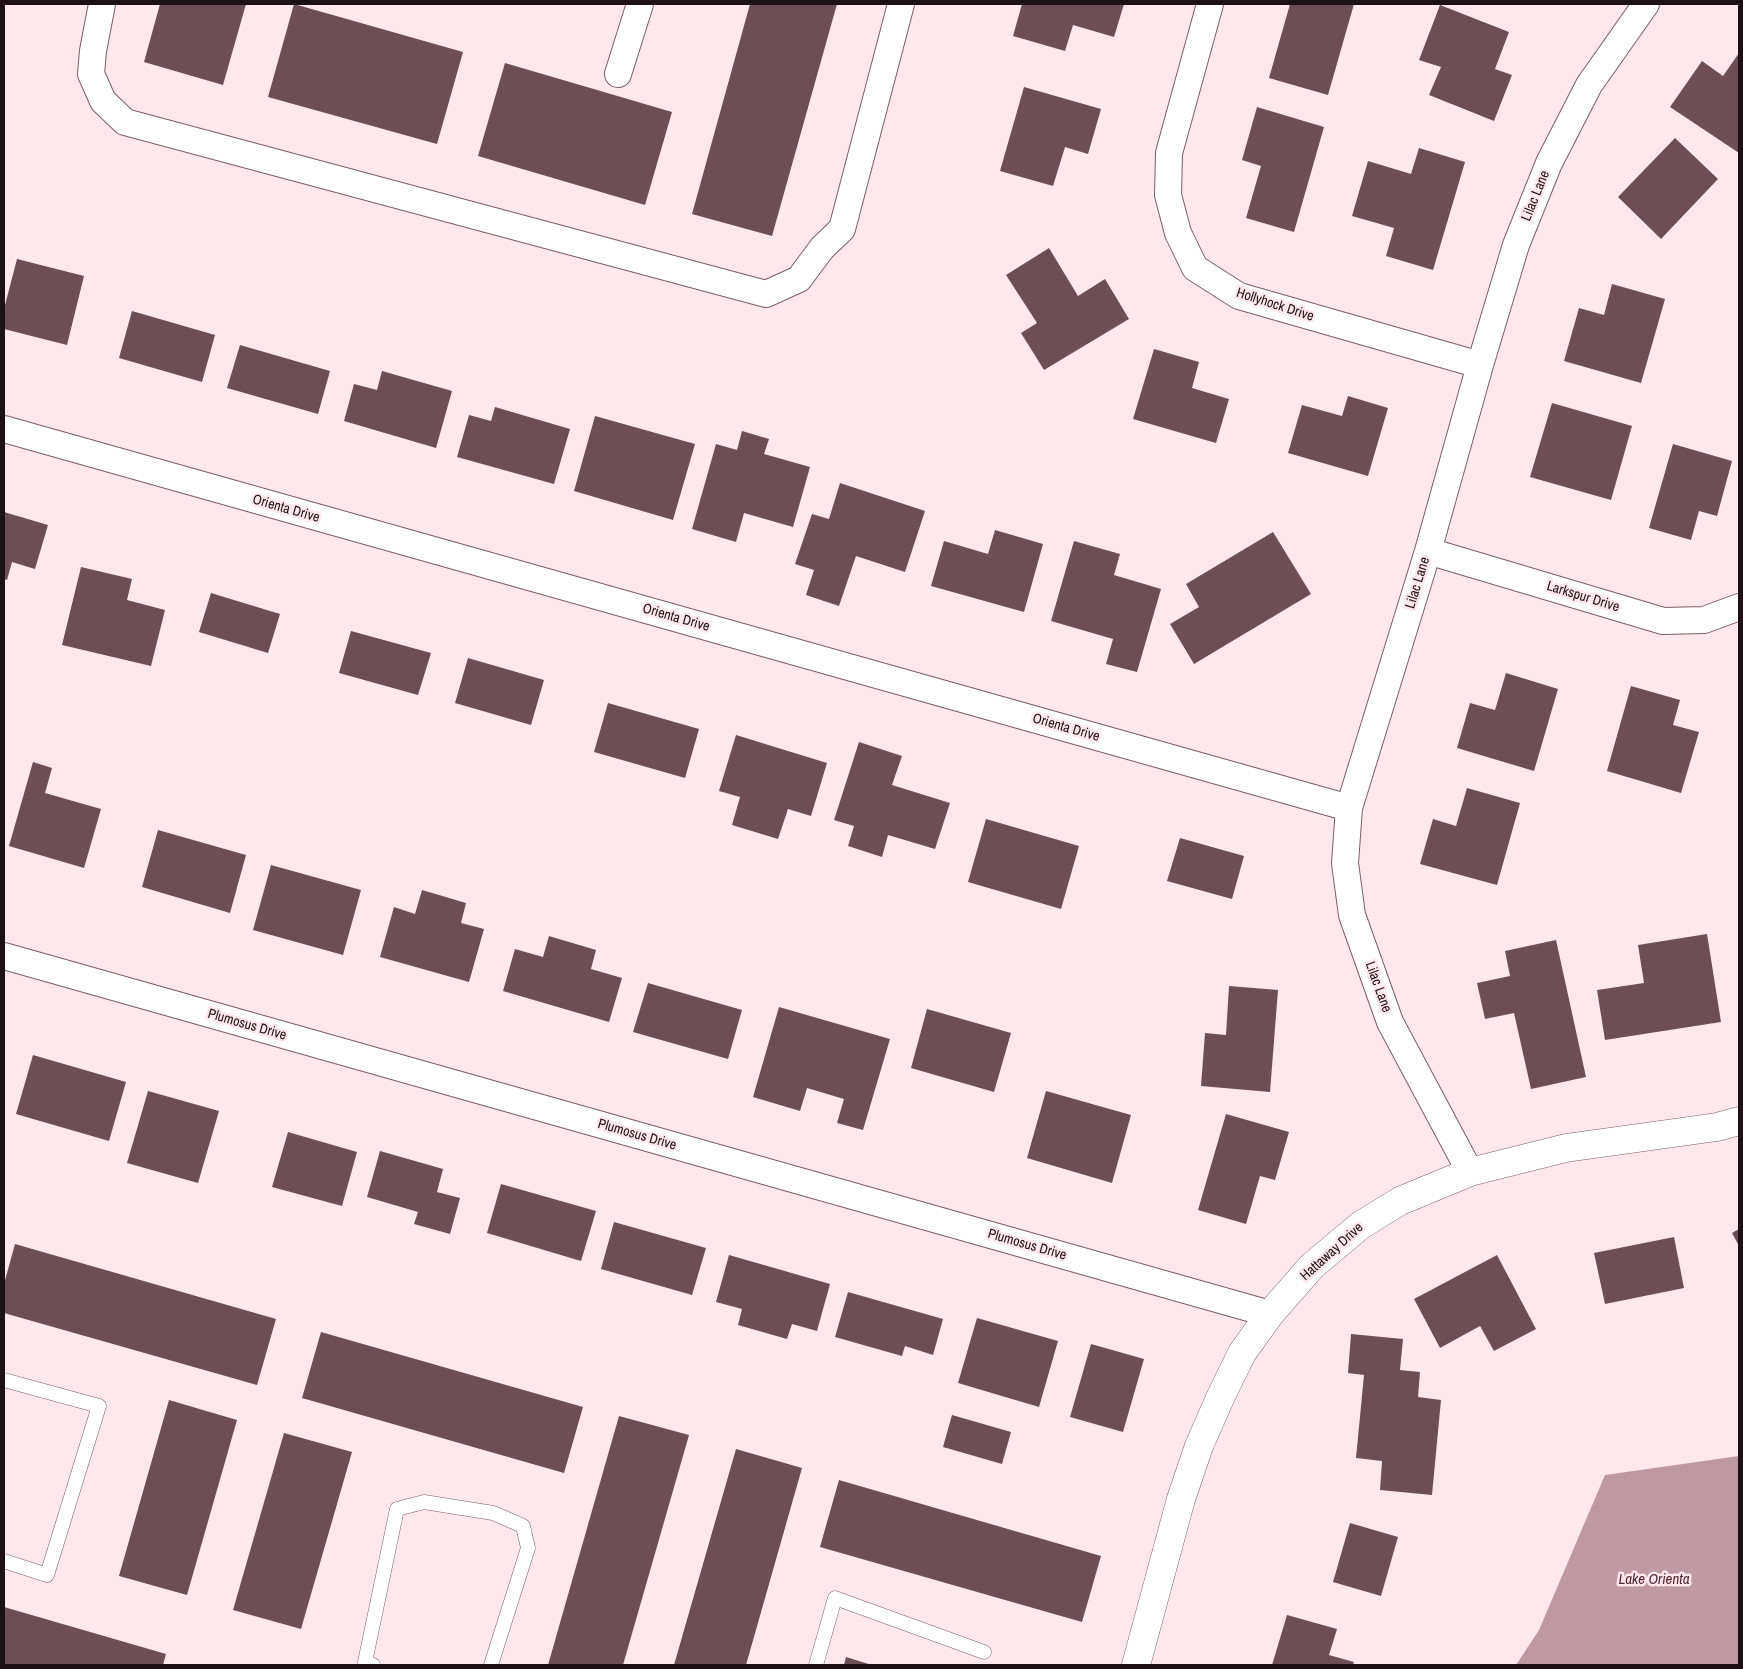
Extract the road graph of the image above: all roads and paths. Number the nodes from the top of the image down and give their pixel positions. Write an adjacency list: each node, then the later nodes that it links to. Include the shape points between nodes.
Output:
1 (102, 4): 3 (street, via 91,74 102,101 125,122 766,294 799,279 822,248 842,229)
2 (640, 4): 6 (street)
3 (901, 4)
4 (1210, 4): 7 (street, Hollyhock Drive, via 1168,153 1168,196 1178,233 1195,268 1239,296)
5 (1646, 4): 7 (street, Lilac Lane, via 1589,85 1549,163 1516,245)
6 (618, 74)
7 (1480, 365): 9 (street, Lilac Lane)
8 (4, 429): 11 (street, Orienta Drive)
9 (1428, 551): 10 (street, Larkspur Drive, via 1664,621 1704,620); 11 (street, Lilac Lane)
10 (1739, 607)
11 (1349, 808): 14 (street, Lilac Lane, via 1344,863 1352,915 1390,1022)
12 (4, 956): 15 (street, Plumosus Drive)
13 (1739, 1121): 14 (street, Hattaway Drive, via 1717,1127 1566,1148)
14 (1470, 1172): 15 (street, Hattaway Drive, via 1400,1201 1360,1225 1312,1266)
15 (1270, 1314): 22 (street, Hattaway Drive, via 1242,1353 1199,1446 1181,1499)
16 (4, 1380): 17 (lane, via 99,1406 47,1575)
17 (4, 1561)
18 (984, 1652): 21 (lane, via 835,1598)
19 (373, 1665): 20 (lane, via 365,1662 397,1509 424,1502 493,1513 523,1526 528,1548)
20 (492, 1665)
21 (816, 1665)
22 (1136, 1665)

